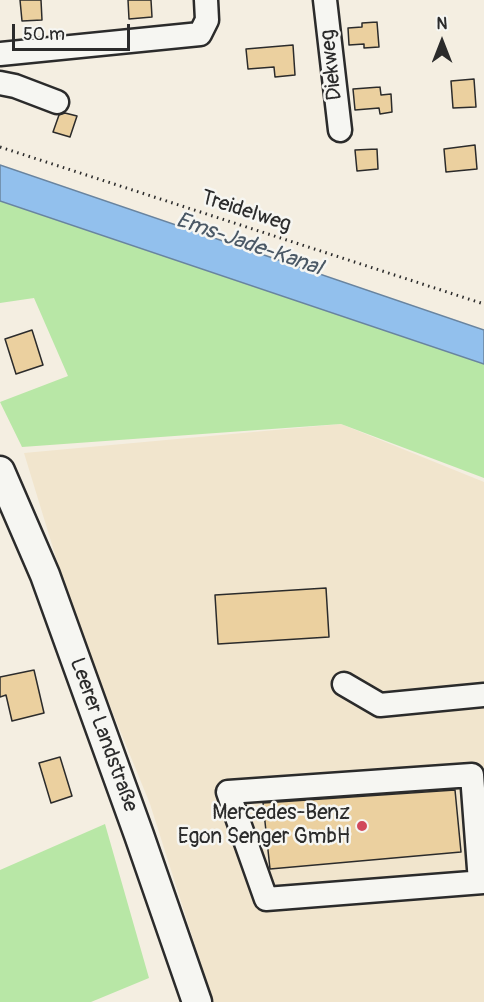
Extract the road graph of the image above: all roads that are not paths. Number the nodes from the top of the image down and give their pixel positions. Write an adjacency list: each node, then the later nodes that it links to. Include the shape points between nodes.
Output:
1 (206, 0): 3 (street, via 207,20 200,34)
2 (325, 0): 6 (street, Diekweg)
3 (0, 54)
4 (0, 83): 5 (street)
5 (57, 102)
6 (340, 130)
7 (0, 471): 11 (main road, Leerer Landstraße, via 45,575)
8 (344, 684): 9 (street, via 380,705)
9 (484, 695)
10 (482, 882): 10 (street, via 266,898 228,792 472,775)
11 (197, 1002)

